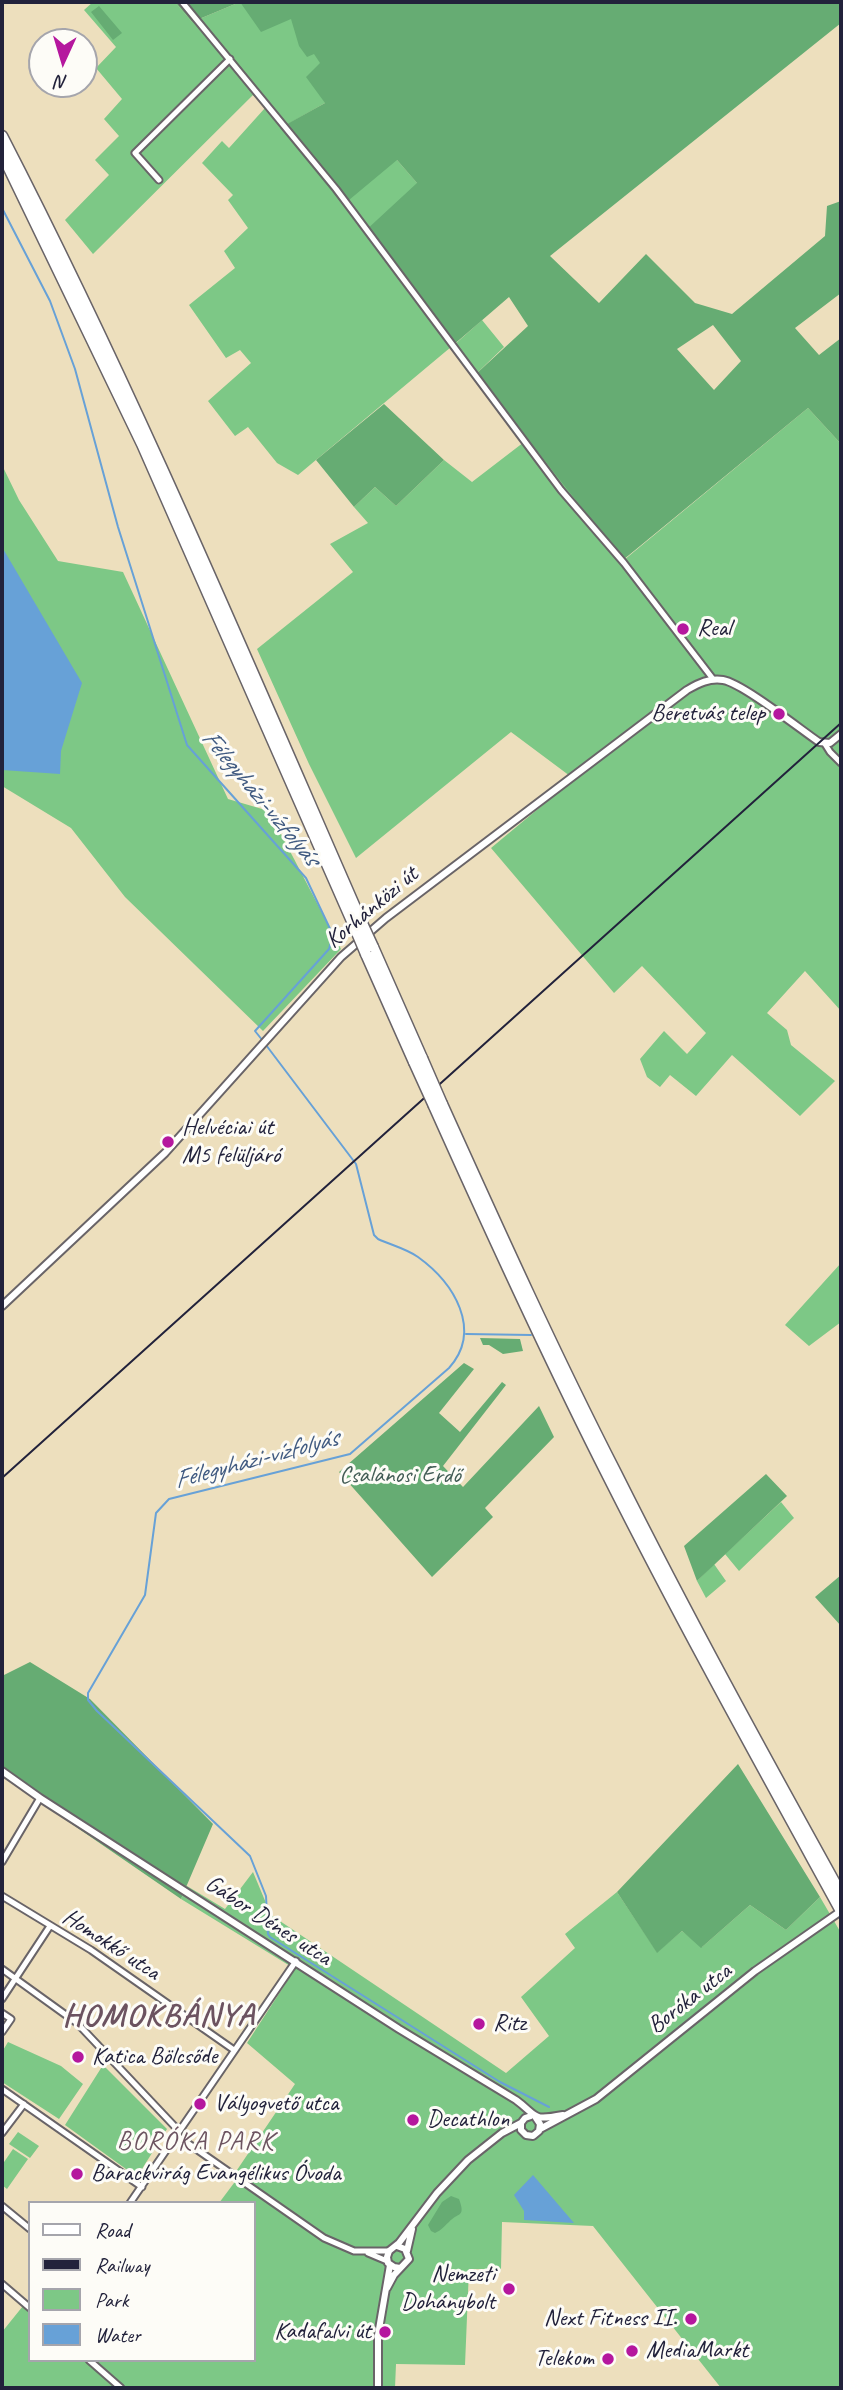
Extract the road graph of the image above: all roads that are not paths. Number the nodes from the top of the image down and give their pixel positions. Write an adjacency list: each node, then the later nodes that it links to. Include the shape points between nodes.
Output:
1 (183, 2): 2 (street)
2 (230, 59): 5 (street, via 135,153); 6 (street, via 336,188 561,490 624,563)
3 (2, 136): 10 (highway, via 156,456)
4 (2, 154): 10 (highway, via 142,444)
5 (159, 180)
6 (713, 680): 8 (street, via 736,685); 12 (street, Korhánközi út, via 687,690 341,957 165,1153)
7 (841, 734): 8 (street)
8 (825, 744): 9 (street)
9 (841, 763)
10 (358, 924): 11 (highway, bridge)
11 (438, 1105): 16 (highway, via 615,1471); 18 (highway, via 538,1334 607,1475)
12 (2, 1306)
13 (2, 1771): 14 (street, Gábor Dénes utca)
14 (40, 1798): 15 (street); 20 (street, Gábor Dénes utca)
15 (2, 1862)
16 (841, 1894)
17 (2, 1896): 19 (street, Homokkő utca)
18 (841, 1911): 30 (street, Boróka utca, via 755,1971 596,2099)
19 (50, 1926): 22 (street); 26 (street, Homokkő utca)
20 (296, 1961): 26 (street); 28 (street, Gábor Dénes utca)
21 (2, 1969): 22 (street)
22 (16, 1978): 23 (street); 35 (street, via 77,2023)
23 (2, 1999)
24 (2, 2013): 25 (street, via 11,2019)
25 (2, 2032)
26 (234, 2050): 35 (street)
27 (2, 2089): 29 (street)
28 (516, 2100): 31 (street, Gábor Dénes utca); 32 (street)
29 (24, 2104): 34 (street); 38 (street)
30 (563, 2115): 31 (street, Boróka utca); 33 (street, Boróka utca)
31 (534, 2117): 32 (street); 33 (street)
32 (521, 2122): 36 (street); 37 (street)
33 (540, 2129): 36 (street, via 533,2136)
34 (2, 2133)
35 (177, 2133): 38 (street); 46 (street, via 313,2232 341,2247)
36 (523, 2133): 37 (street)
37 (495, 2138): 41 (street, via 454,2174)
38 (142, 2187): 39 (street)
39 (132, 2201)
40 (2, 2206): 42 (street)
41 (414, 2224): 43 (street); 45 (street)
42 (28, 2227)
43 (397, 2246): 44 (street); 45 (street)
44 (388, 2251): 46 (street); 47 (street)
45 (407, 2251): 48 (street, via 408,2262)
46 (365, 2252): 47 (street)
47 (388, 2263): 48 (street); 50 (street)
48 (400, 2268): 50 (street)
49 (2, 2284): 51 (street)
50 (385, 2293): 53 (street)
51 (28, 2306)
52 (91, 2362): 54 (street)
53 (376, 2386)
54 (121, 2388)

